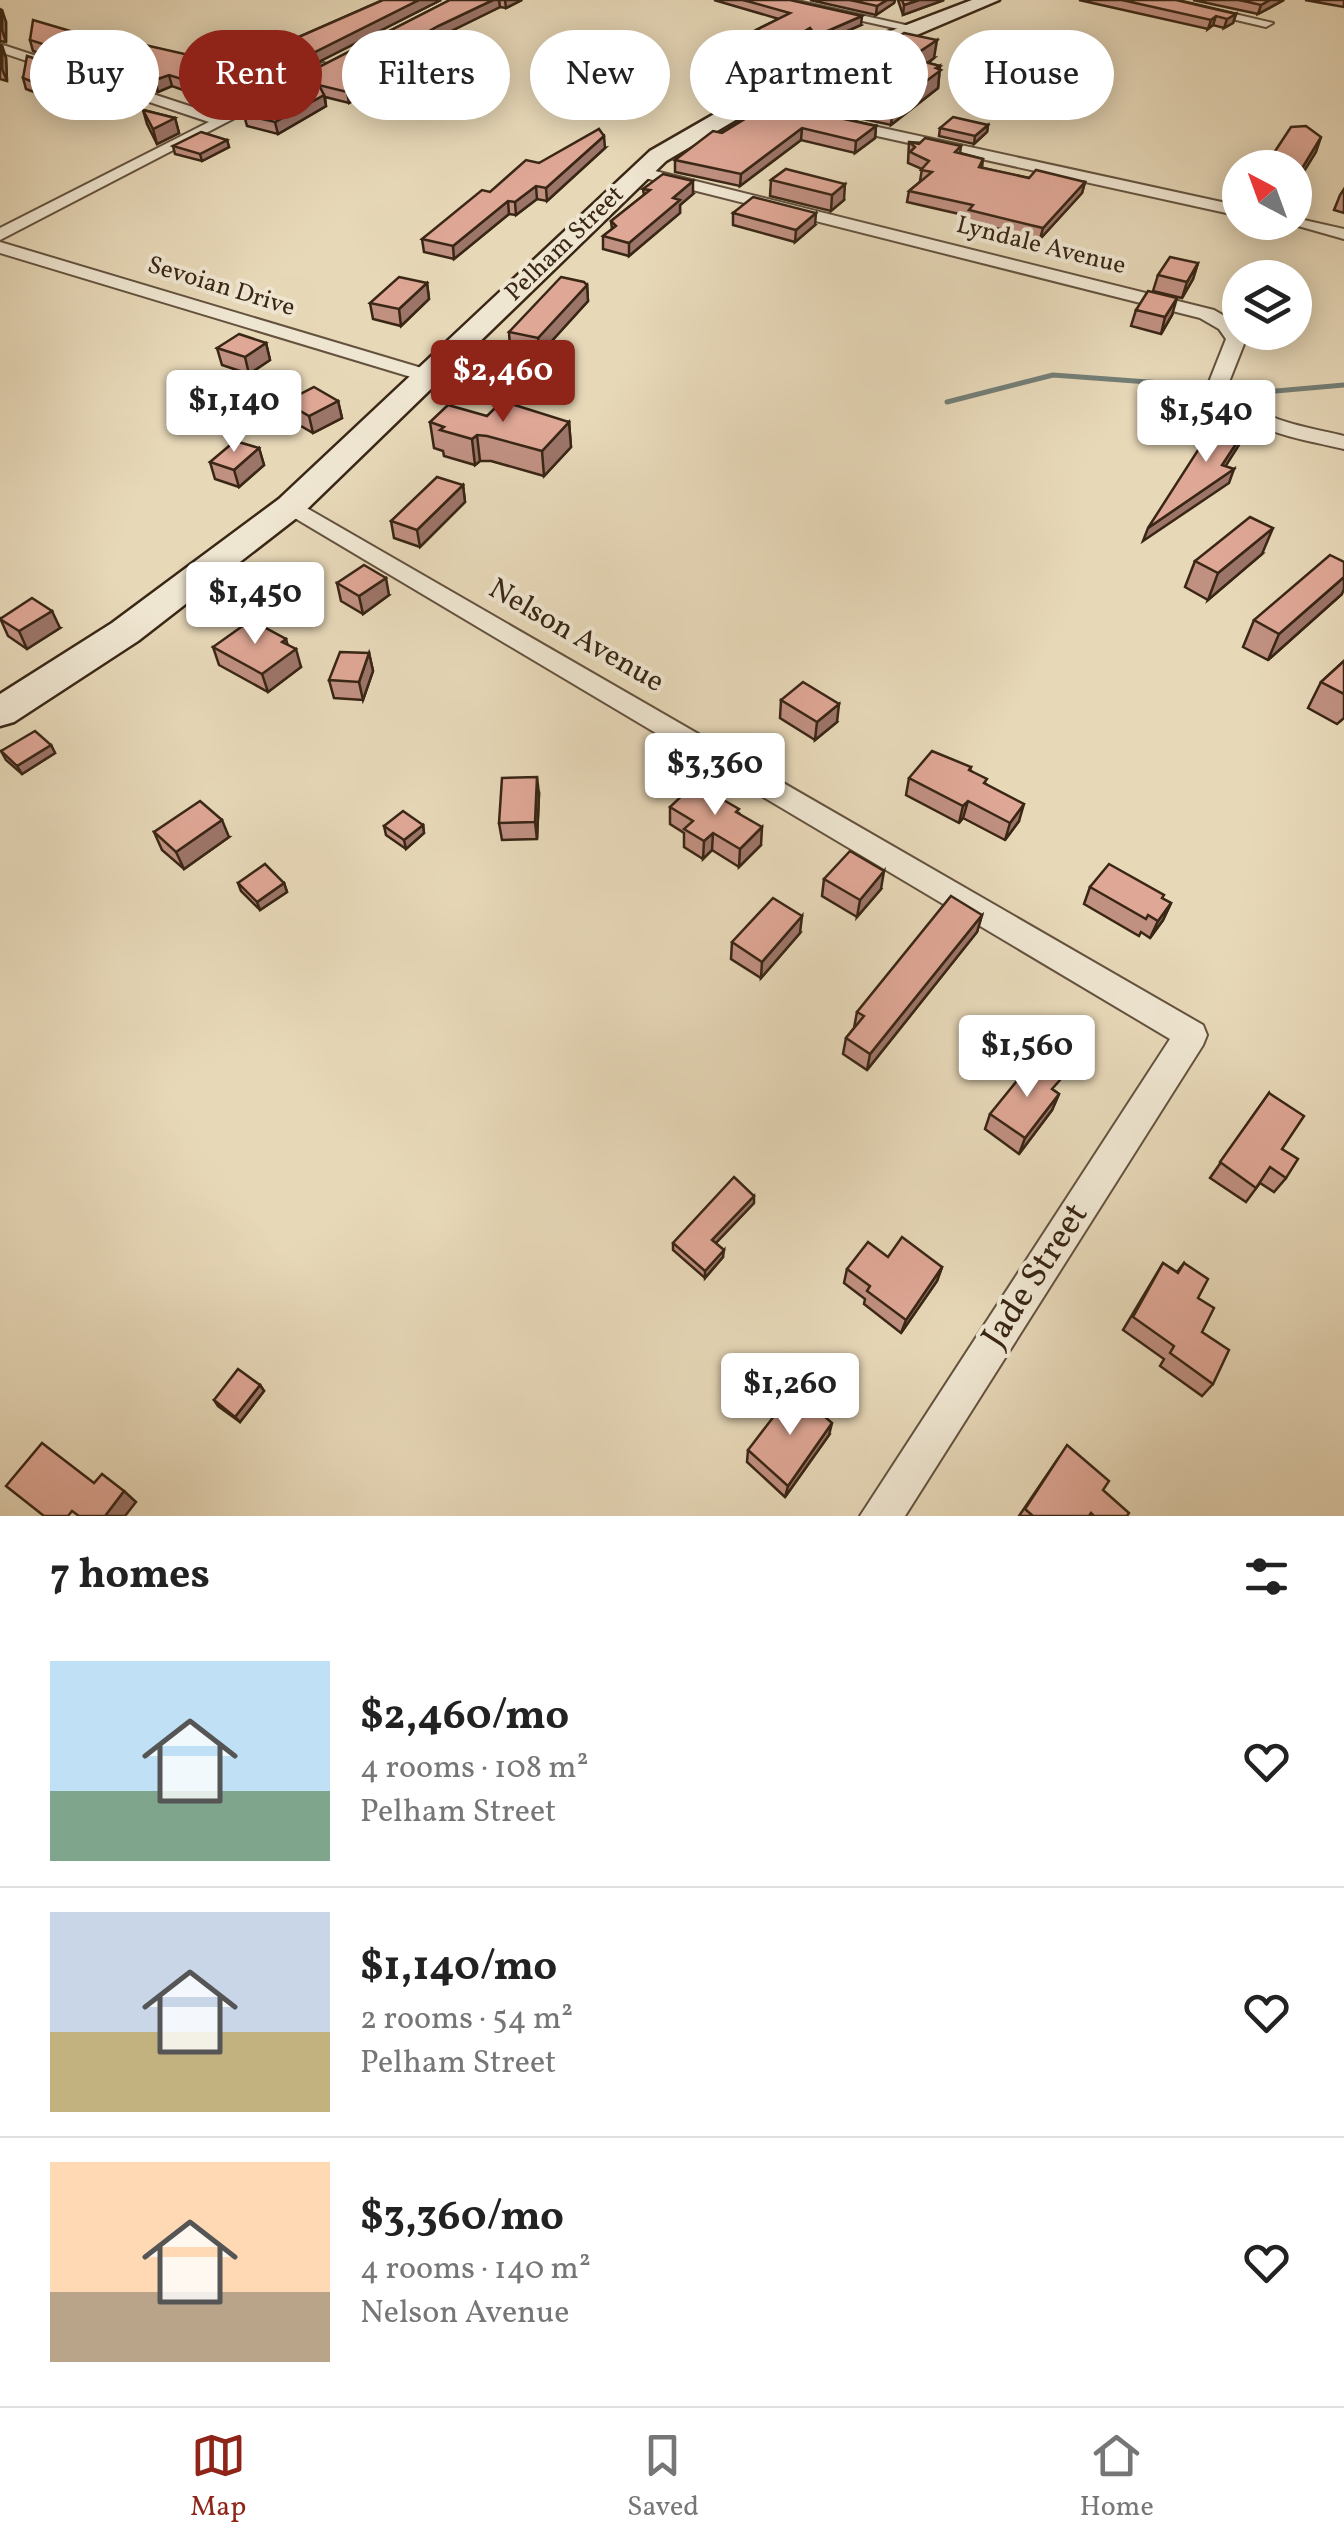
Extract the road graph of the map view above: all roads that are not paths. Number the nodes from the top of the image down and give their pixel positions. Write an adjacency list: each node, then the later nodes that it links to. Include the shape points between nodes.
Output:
1 (774, 0): 5 (street)
2 (990, 0): 5 (street, Pelham Street)
3 (1157, 0): 4 (street)
4 (1266, 24)
5 (912, 28): 12 (street, Pelham Street, via 839,56 678,142)
6 (0, 48): 9 (street)
7 (339, 60): 8 (street)
8 (322, 68)
9 (179, 107)
10 (219, 120): 15 (street)
11 (825, 120): 13 (street)
12 (639, 172): 18 (street, Pelham Street); 19 (street, Lyndale Avenue, via 1207,314 1236,339 1219,382 1227,398 1253,415)
13 (1222, 207)
14 (1312, 227): 16 (street)
15 (0, 234)
16 (1344, 234)
17 (0, 247): 18 (street, Sevoian Drive)
18 (428, 376): 20 (street, Pelham Street)
19 (1344, 443)
20 (290, 506): 21 (street, Pelham Street, via 125,632); 22 (street, Nelson Avenue)
21 (0, 712)
22 (1191, 1035): 23 (street, Jade Street)
23 (881, 1516)

